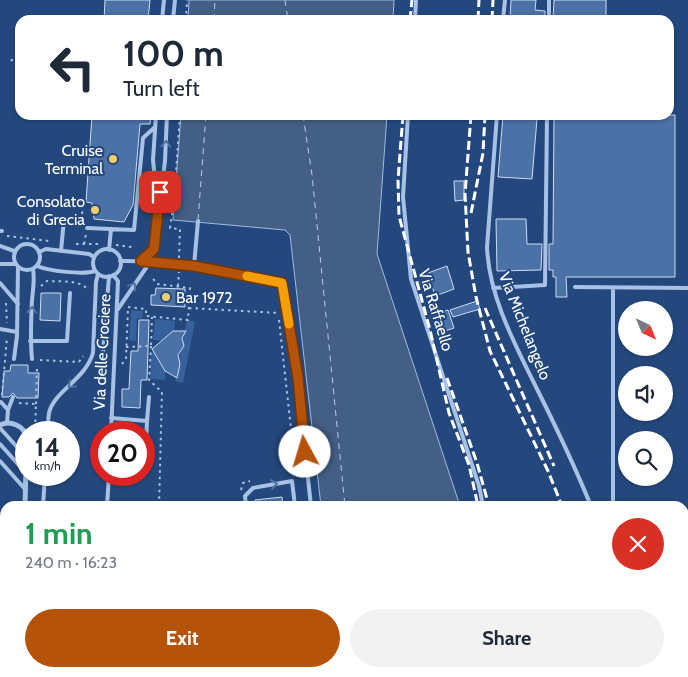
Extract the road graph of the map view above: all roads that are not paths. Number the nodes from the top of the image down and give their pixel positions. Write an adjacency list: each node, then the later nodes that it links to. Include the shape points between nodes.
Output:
1 (164, 0): 6 (lane)
2 (176, 0): 7 (lane)
3 (416, 0): 8 (lane)
4 (505, 0): 9 (lane)
5 (549, 0): 10 (lane)
6 (162, 15)
7 (174, 15)
8 (415, 15)
9 (504, 15)
10 (548, 15)
11 (156, 120): 16 (lane)
12 (167, 120): 17 (lane, one-way to 12)
13 (408, 120): 76 (lane, Via Raffaello, via 403,198 411,279)
14 (497, 120): 39 (lane, Via Michelangelo, via 487,247)
15 (547, 120): 39 (lane, via 545,285)
16 (155, 127): 17 (lane, via 153,160); 21 (lane, via 142,138 134,230)
17 (158, 207): 29 (lane, via 154,249)
18 (64, 220): 25 (lane)
19 (198, 221): 33 (lane)
20 (87, 228): 21 (lane)
21 (111, 229): 23 (lane)
22 (0, 246): 24 (lane)
23 (109, 250): 27 (lane, via 100,251); 28 (lane)
24 (14, 251): 26 (lane, via 29,244); 32 (lane)
25 (61, 251): 26 (lane, via 46,249); 27 (lane)
26 (39, 252): 34 (lane, via 40,259)
27 (94, 257): 35 (lane, via 93,266)
28 (120, 261): 29 (lane); 36 (lane, via 118,271)
29 (141, 261): 30 (lane)
30 (150, 262): 33 (lane); 44 (lane, one-way to 30)
31 (0, 264): 32 (lane)
32 (17, 266): 34 (lane, via 26,270); 43 (lane)
33 (194, 266): 75 (lane, via 282,283 298,378)
34 (35, 267): 35 (lane); 47 (lane, one-way to 34)
35 (97, 272): 36 (lane); 56 (lane, Via delle Crociere, one-way to 56, via 90,363 53,403)
36 (111, 276): 44 (lane, Via delle Crociere, via 118,281); 50 (lane)
37 (0, 283): 43 (lane)
38 (575, 287): 40 (lane)
39 (493, 288): 77 (lane, Via Michelangelo)
40 (613, 288): 41 (lane); 78 (lane)
41 (688, 288)
42 (70, 293): 47 (lane, via 68,341)
43 (18, 304): 46 (lane)
44 (117, 310): 55 (lane, Via delle Crociere)
45 (0, 329): 46 (lane)
46 (17, 332): 48 (lane)
47 (30, 341): 49 (lane)
48 (14, 359)
49 (32, 359)
50 (99, 377)
51 (149, 397): 58 (lane)
52 (13, 399): 54 (lane)
53 (2, 402): 54 (lane)
54 (8, 410): 59 (lane)
55 (111, 418): 57 (lane, Via delle Crociere); 58 (lane)
56 (49, 421)
57 (111, 421)
58 (148, 421)
59 (7, 423): 60 (street); 61 (street)
60 (15, 425)
61 (0, 426): 63 (lane)
62 (0, 444): 65 (lane)
63 (15, 444)
64 (0, 461): 69 (lane)
65 (15, 461)
66 (25, 486): 69 (street)
67 (44, 486): 71 (lane)
68 (109, 486): 72 (lane)
69 (25, 489): 70 (street)
70 (25, 501)
71 (43, 501)
72 (108, 501)
73 (246, 501): 74 (lane, one-way to 74, via 245,496 253,488 292,481)
74 (294, 501)
75 (310, 501)
76 (482, 501)
77 (589, 501)
78 (613, 501)

